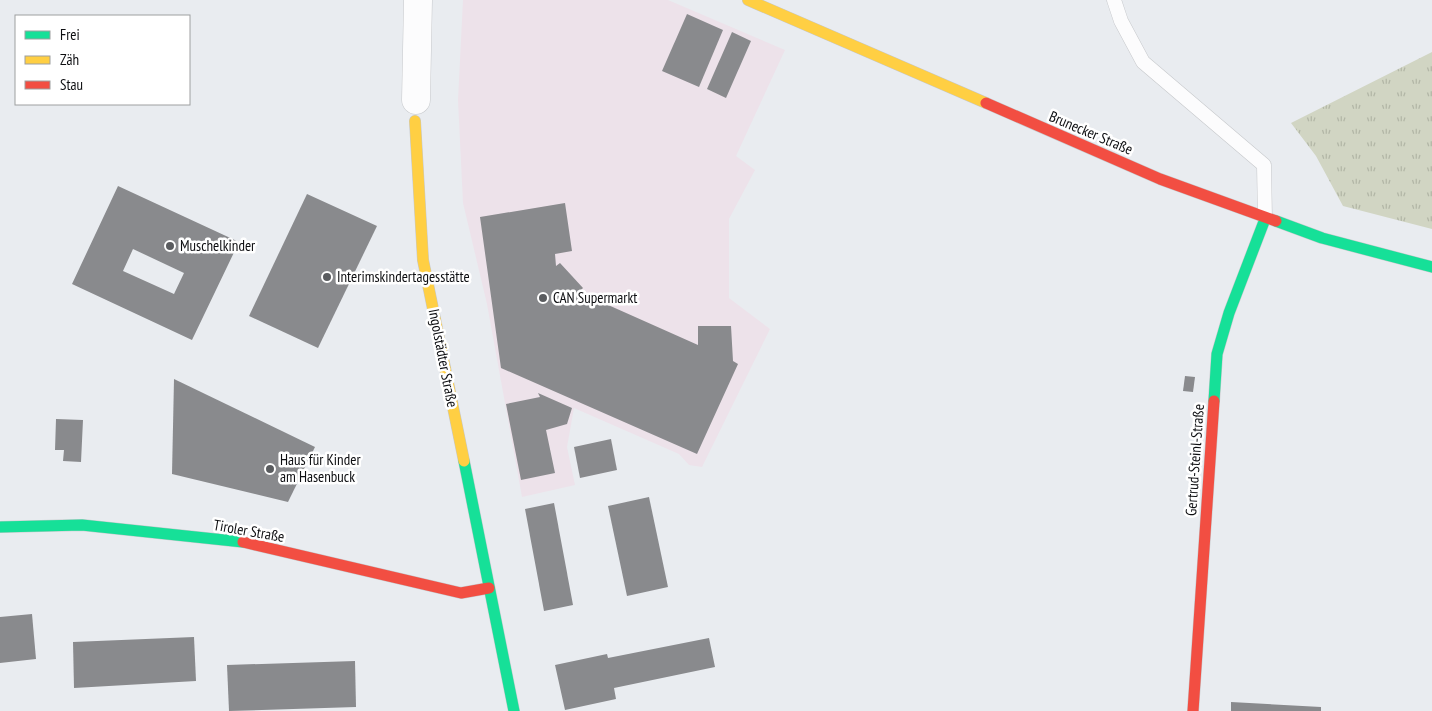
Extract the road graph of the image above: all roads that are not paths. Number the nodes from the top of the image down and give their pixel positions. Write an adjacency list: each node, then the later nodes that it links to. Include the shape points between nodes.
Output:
1 (418, 0): 4 (street, Ingolstädter Straße)
2 (748, 0): 5 (street, Brunecker Straße, via 1160,179)
3 (1114, 0): 5 (lane, via 1121,21 1143,62 1264,165)
4 (416, 110): 8 (street, Ingolstädter Straße, via 423,260)
5 (1265, 218): 6 (street, Brunecker Straße, via 1322,238); 10 (street, Gertrud-Steinl-Straße, via 1217,354)
6 (1432, 267)
7 (0, 527): 8 (street, Tiroler Straße, via 82,525 237,541 461,593)
8 (489, 588): 9 (street, Ingolstädter Straße)
9 (514, 711)
10 (1193, 711)

